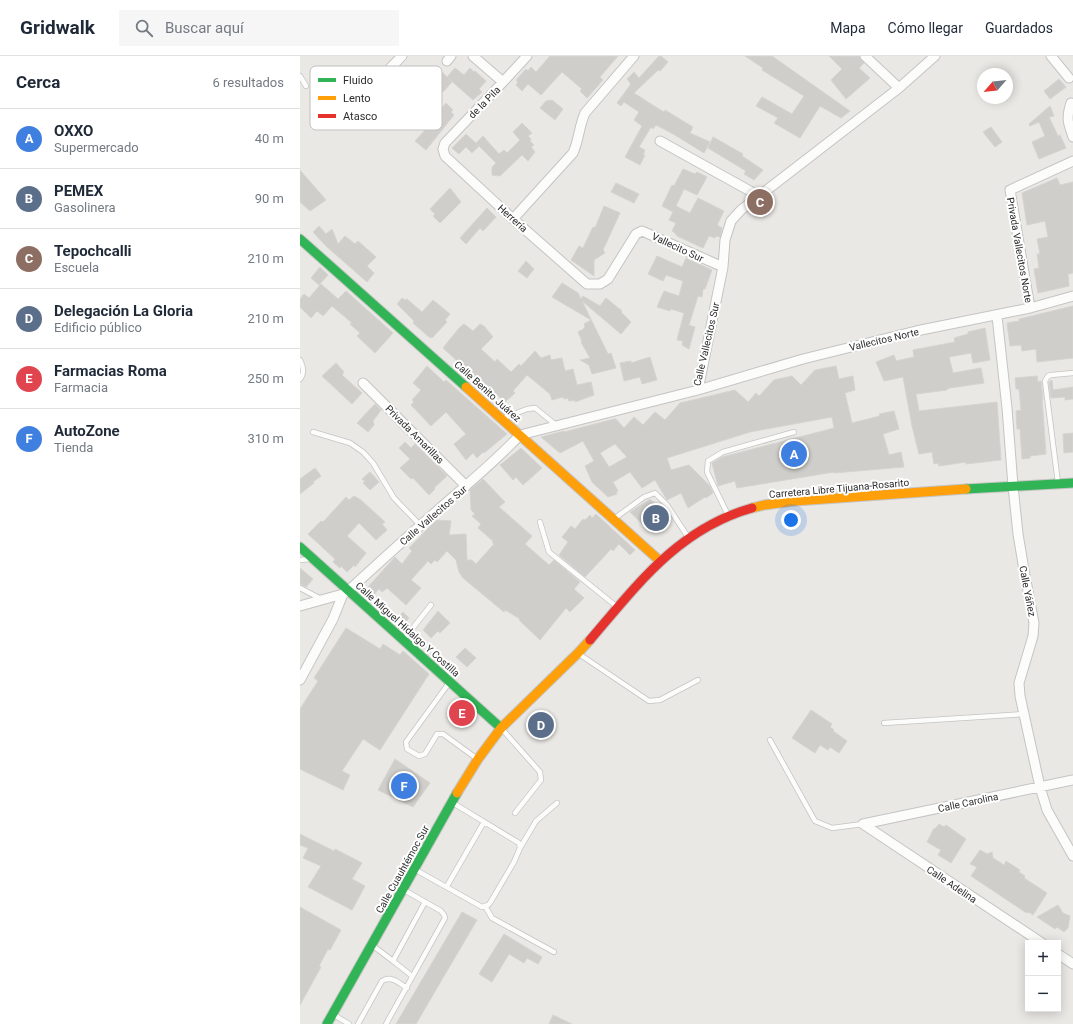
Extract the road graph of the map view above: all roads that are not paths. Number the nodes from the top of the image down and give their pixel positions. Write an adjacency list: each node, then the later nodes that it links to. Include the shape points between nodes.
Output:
1 (402, 56): 8 (street)
2 (473, 56): 11 (street)
3 (527, 56): 11 (street, de la Pila)
4 (634, 56): 20 (street, via 585,113 573,152)
5 (865, 56): 13 (street)
6 (935, 56): 13 (street, Calle Vallecitos Sur)
7 (1051, 56): 10 (street)
8 (392, 66)
9 (300, 76): 12 (lane)
10 (1069, 78)
11 (503, 82): 17 (street, de la Pila, via 445,143)
12 (306, 86)
13 (899, 88): 19 (street, Calle Vallecitos Sur)
14 (1071, 103): 15 (street, via 1067,121)
15 (1073, 138)
16 (660, 142): 19 (street)
17 (443, 149): 20 (street, Herrería, via 445,156)
18 (1073, 161): 25 (street, Privada Vallecitos Norte, via 1010,190)
19 (759, 196): 22 (street, Calle Vallecitos Sur, via 731,221 725,240)
20 (513, 219): 23 (street, Herrería)
21 (300, 239): 32 (main road, Calle Benito Juárez)
22 (723, 267): 23 (street, Vallecito Sur, via 642,231 636,234 608,279 600,284); 31 (street, Calle Vallecitos Sur)
23 (587, 284)
24 (1073, 296): 25 (street, Vallecitos Norte)
25 (1030, 308): 26 (street, Vallecitos Norte)
26 (997, 316): 31 (street, Vallecitos Norte, via 916,331 803,359); 40 (street, Calle Yáñez)
27 (300, 360): 29 (lane, via 304,368)
28 (1073, 373): 38 (lane, via 1051,375 1045,381)
29 (300, 380)
30 (363, 383): 39 (street, Privada Amarillas)
31 (698, 390): 33 (street, Calle Vallecitos Sur)
32 (502, 419): 33 (lane, via 535,408); 36 (main road, Calle Benito Juárez)
33 (556, 425): 36 (street, Calle Vallecitos Sur)
34 (313, 432): 44 (lane, via 350,443 362,452 373,463 394,498)
35 (794, 432): 41 (lane, via 723,452 708,461 707,472)
36 (520, 435): 39 (street, Calle Vallecitos Sur); 42 (main road, Calle Benito Juárez)
37 (1073, 483): 38 (main road, Carretera Libre Tijuana-Rosarito)
38 (1059, 484): 40 (main road, Carretera Libre Tijuana-Rosarito)
39 (466, 486): 44 (street, Calle Vallecitos Sur)
40 (1013, 486): 41 (main road, Carretera Libre Tijuana-Rosarito, via 795,501 764,505); 61 (street, Calle Yáñez, via 1034,623 1033,636 1019,683)
41 (728, 516): 45 (main road, Carretera Libre Tijuana-Rosarito)
42 (613, 519): 45 (lane, via 644,497 655,493 667,505); 49 (main road, Calle Benito Juárez)
43 (540, 522): 55 (lane, via 549,552)
44 (420, 525): 51 (street, Calle Vallecitos Sur)
45 (689, 538): 49 (main road, Carretera Libre Tijuana-Rosarito)
46 (300, 547): 47 (main road, Calle Miguel Hidalgo Y Costilla)
47 (313, 559): 48 (lane); 51 (main road, Calle Miguel Hidalgo Y Costilla)
48 (300, 560)
49 (660, 561): 55 (main road, Carretera Libre Tijuana-Rosarito)
50 (300, 588): 52 (lane)
51 (345, 592): 52 (street); 56 (main road, Calle Miguel Hidalgo Y Costilla); 58 (street)
52 (322, 599): 54 (street)
53 (431, 605): 56 (lane)
54 (300, 606)
55 (617, 607): 57 (main road, Carretera Libre Tijuana-Rosarito)
56 (403, 640): 60 (main road, Calle Miguel Hidalgo Y Costilla)
57 (578, 653): 59 (lane, via 649,701 660,700); 63 (main road, Carretera Libre Tijuana-Rosarito)
58 (300, 680)
59 (698, 680)
60 (450, 682): 63 (main road, Calle Miguel Hidalgo Y Costilla); 65 (lane, via 406,742 407,749 419,756 425,754 438,734 443,734)
61 (1024, 714): 62 (lane); 67 (street, Calle Yáñez)
62 (884, 723)
63 (501, 728): 65 (main road, Calle Cuauhtémoc Sur); 70 (lane, via 540,772 541,780)
64 (770, 740): 72 (lane, via 815,821 832,828)
65 (478, 759): 68 (main road, Calle Cuauhtémoc Sur)
66 (1073, 780): 67 (street, Calle Carolina)
67 (1040, 787): 72 (street, Calle Carolina); 74 (street, Calle Yáñez, via 1047,810)
68 (451, 803): 71 (lane); 75 (main road, Calle Cuauhtémoc Sur)
69 (556, 803): 73 (lane, via 536,821)
70 (514, 813)
71 (484, 822): 73 (lane, via 517,841); 76 (lane)
72 (863, 824): 80 (street, Calle Adelina)
73 (520, 848): 79 (lane, via 490,903)
74 (1073, 856)
75 (414, 869): 76 (lane); 77 (main road, Calle Cuauhtémoc Sur)
76 (446, 886): 79 (lane, via 480,906)
77 (403, 890): 78 (lane); 81 (main road, Calle Cuauhtémoc Sur)
78 (425, 902): 84 (lane); 86 (lane, via 441,911 445,918)
79 (485, 906): 82 (lane, via 492,918)
80 (1037, 940)
81 (372, 945): 84 (lane); 88 (main road, Calle Cuauhtémoc Sur)
82 (554, 952)
83 (1061, 956): 85 (street)
84 (393, 962): 86 (lane)
85 (1073, 964)
86 (412, 976): 87 (lane)
87 (407, 988): 91 (lane, via 391,979 382,981); 92 (lane)
88 (332, 1014): 89 (main road, Calle Cuauhtémoc Sur); 90 (lane)
89 (327, 1024)
90 (349, 1024)
91 (358, 1024)
92 (386, 1024)

